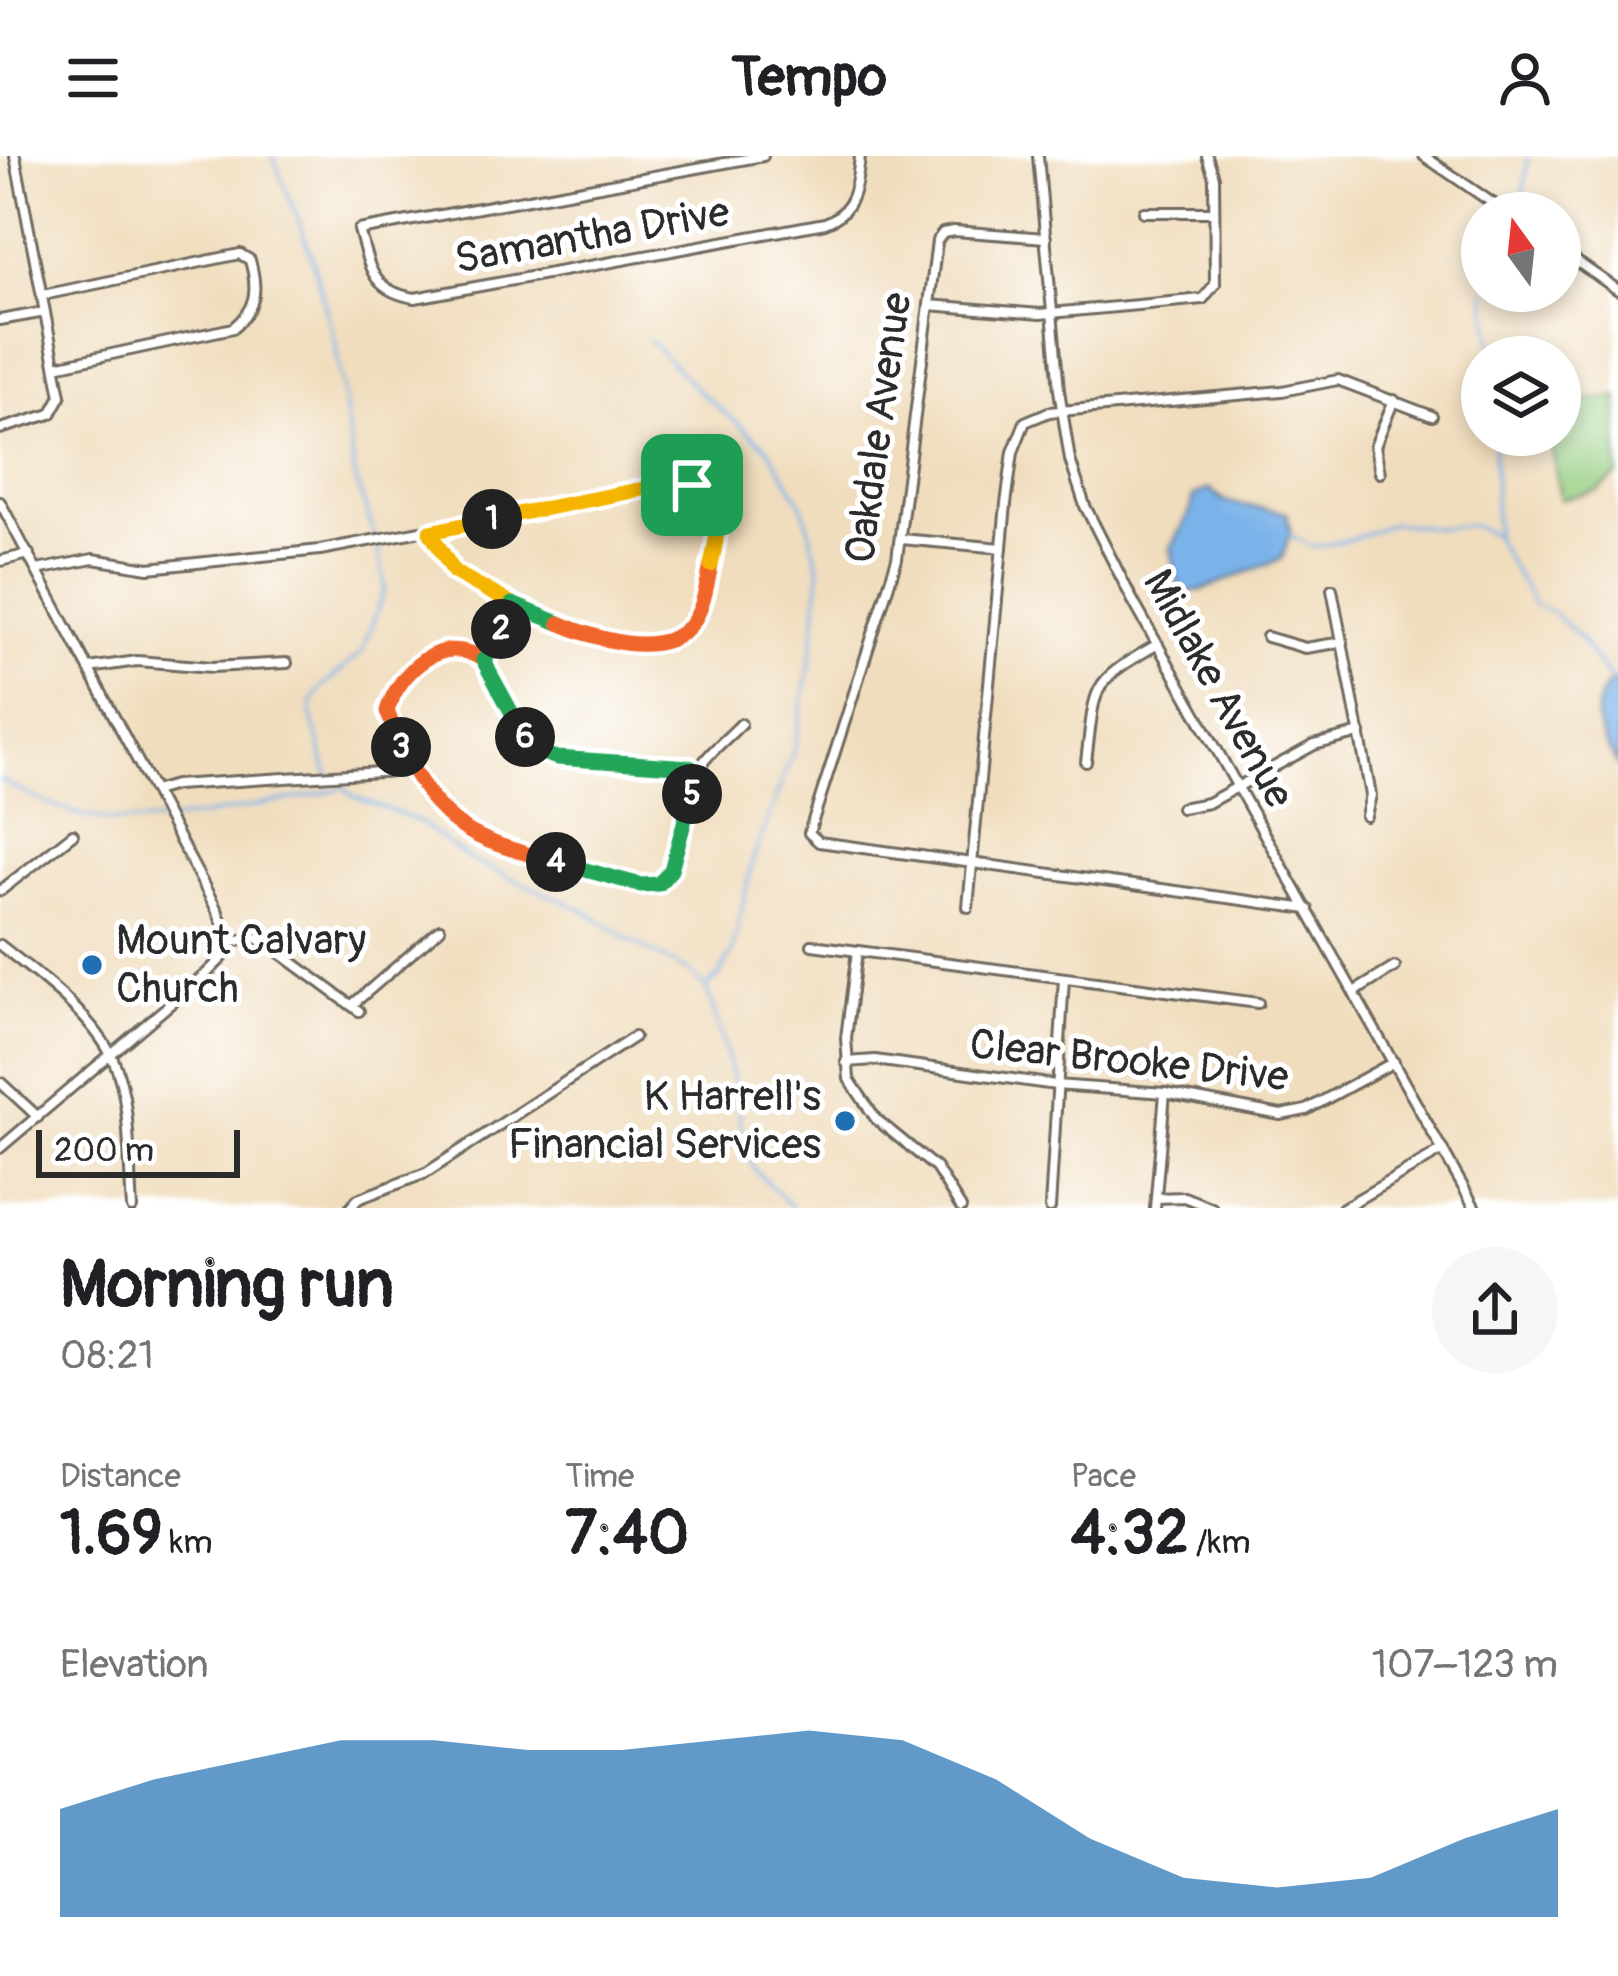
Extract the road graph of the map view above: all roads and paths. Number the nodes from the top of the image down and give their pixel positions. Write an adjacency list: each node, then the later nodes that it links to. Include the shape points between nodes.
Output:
1 (15, 156): 14 (street)
2 (763, 156): 7 (street)
3 (860, 156): 7 (street, Samantha Drive, via 842,214 825,223 415,298 396,295 373,275 359,230)
4 (1038, 156): 11 (street, Midlake Avenue)
5 (1208, 156): 10 (street)
6 (1424, 156): 8 (street)
7 (718, 160)
8 (1476, 192)
9 (1144, 212): 10 (street)
10 (1213, 212): 17 (street, via 1210,294)
11 (1046, 238): 15 (street, Oakdale Avenue, via 954,231 940,237); 17 (street, Midlake Avenue)
12 (1581, 264): 13 (street)
13 (1618, 290)
14 (43, 295): 16 (street); 19 (street, via 240,254 255,279 256,299 233,328)
15 (928, 304): 17 (street); 27 (street, Oakdale Avenue)
16 (46, 312): 18 (street); 19 (street)
17 (1053, 313): 21 (street, Midlake Avenue)
18 (0, 320)
19 (56, 366): 23 (street, via 61,396 51,414)
20 (1394, 400): 21 (street, via 1328,380); 22 (street); 24 (street, via 1375,446)
21 (1062, 412): 28 (street, via 1036,414 1021,429); 36 (street, Midlake Avenue, via 1085,506)
22 (1432, 416)
23 (0, 429)
24 (1380, 473)
25 (0, 502): 29 (street)
26 (430, 532): 31 (street, via 180,566 93,559); 33 (street, via 454,572); 33 (street, via 675,483 701,490 715,508 710,571 695,619 682,633 617,643)
27 (901, 539): 28 (street); 50 (street, Oakdale Avenue, via 809,833 819,842)
28 (1002, 548): 50 (street)
29 (29, 554): 30 (street); 31 (street)
30 (0, 561)
31 (38, 570): 39 (street)
32 (1332, 589): 35 (street)
33 (512, 604): 37 (street)
34 (1267, 638): 35 (street, via 1305,648)
35 (1342, 642): 41 (street)
36 (1158, 644): 42 (street, via 1098,688); 45 (street, Midlake Avenue)
37 (483, 660): 43 (street, via 434,653 396,691 388,719); 44 (street, via 542,753)
38 (287, 663): 39 (street)
39 (89, 668): 46 (street)
40 (741, 724): 44 (street)
41 (1360, 733): 45 (street, via 1314,745); 48 (street, via 1371,795)
42 (1086, 761)
43 (413, 770): 44 (street, via 439,811 472,835 651,886 671,870); 46 (street)
44 (697, 772)
45 (1239, 786): 47 (street); 53 (street, Midlake Avenue)
46 (154, 791): 55 (street)
47 (1181, 808)
48 (1366, 816)
49 (74, 834): 51 (street)
50 (974, 863): 52 (street); 53 (street)
51 (0, 891)
52 (968, 908)
53 (1308, 909): 61 (street, Midlake Avenue)
54 (440, 929): 55 (street, via 356,1008 266,942)
55 (229, 943): 64 (street, via 208,972)
56 (0, 945): 64 (street)
57 (812, 945): 58 (street)
58 (857, 952): 60 (street); 65 (street)
59 (1396, 968): 61 (street)
60 (1064, 978): 62 (street); 68 (street)
61 (1354, 992): 66 (street, Midlake Avenue)
62 (1258, 1003)
63 (634, 1037): 75 (street, via 426,1173)
64 (111, 1055): 70 (street); 74 (street)
65 (846, 1062): 68 (street, Clear Brooke Drive); 76 (street, via 866,1107 936,1168)
66 (1394, 1062): 69 (street, Clear Brooke Drive, via 1296,1114); 72 (street, Midlake Avenue)
67 (0, 1082): 70 (street)
68 (1056, 1085): 69 (street, Clear Brooke Drive); 77 (street)
69 (1165, 1093): 73 (street)
70 (38, 1117): 71 (street)
71 (0, 1148)
72 (1443, 1150): 79 (street); 80 (street, Midlake Avenue)
73 (1155, 1203): 78 (street, via 1184,1197)
74 (132, 1208)
75 (350, 1208)
76 (961, 1208)
77 (1051, 1208)
78 (1212, 1208)
79 (1343, 1208)
80 (1475, 1208)

